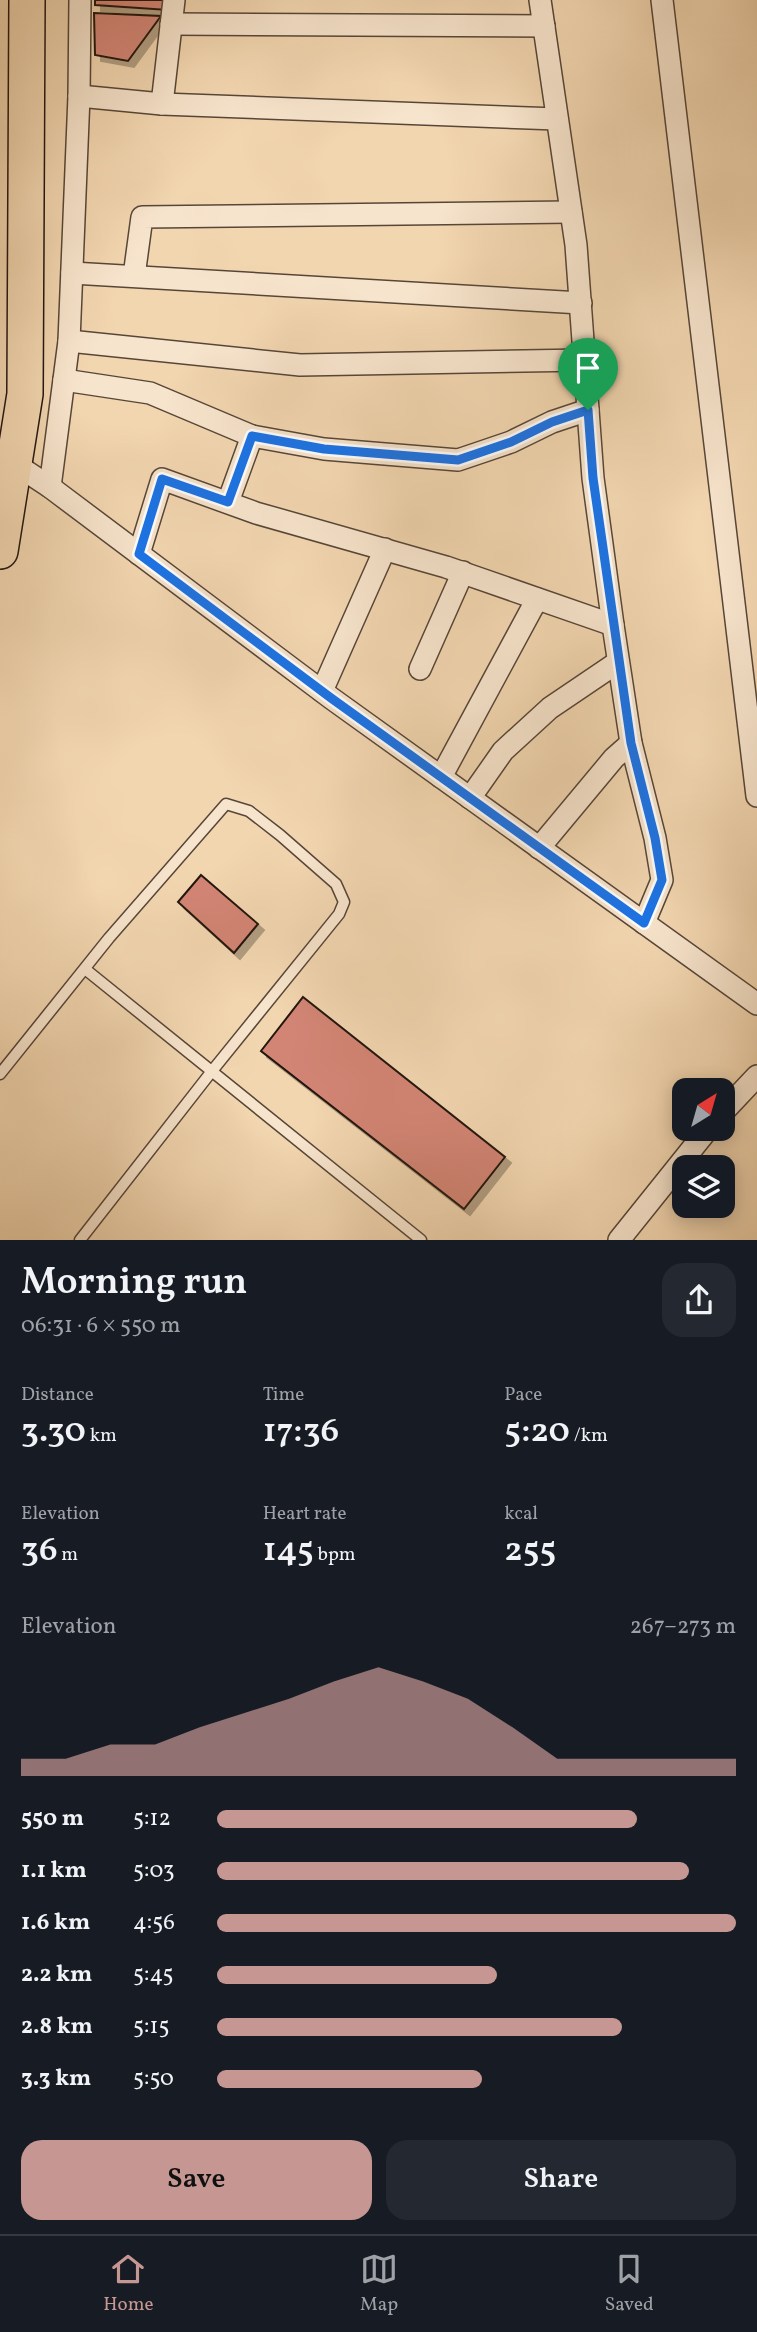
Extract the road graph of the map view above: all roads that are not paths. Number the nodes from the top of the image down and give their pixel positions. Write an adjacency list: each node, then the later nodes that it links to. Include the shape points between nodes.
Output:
1 (27, 0): 20 (highway, via 25,394)
2 (80, 0): 8 (street)
3 (174, 0): 6 (street)
4 (540, 0): 7 (street)
5 (662, 0): 34 (street)
6 (171, 24): 7 (street); 9 (street)
7 (544, 26): 10 (street)
8 (79, 96): 9 (street); 12 (street)
9 (162, 104): 10 (street)
10 (557, 119): 11 (street)
11 (571, 212): 13 (street, via 142,217); 14 (street)
12 (72, 273): 13 (street); 15 (street)
13 (134, 276): 14 (street)
14 (581, 303): 16 (street)
15 (69, 341): 16 (street, via 300,365); 17 (street)
16 (584, 360): 18 (street)
17 (64, 380): 19 (street, via 150,393); 21 (street)
18 (588, 410): 19 (street, via 458,460 324,449); 28 (street)
19 (252, 436): 22 (street)
20 (7, 458): 21 (street); 24 (highway)
21 (50, 487): 25 (street)
22 (228, 502): 23 (street); 25 (street, via 162,479)
23 (385, 549): 26 (street); 31 (street)
24 (0, 551)
25 (139, 554): 31 (street)
26 (463, 572): 27 (street); 30 (street)
27 (537, 599): 28 (street); 33 (street)
28 (613, 625): 29 (street)
29 (618, 662): 32 (street); 35 (street, via 550,708 503,751)
30 (420, 669)
31 (322, 691): 33 (street)
32 (631, 743): 36 (street); 37 (street, via 662,880)
33 (441, 776): 35 (street)
34 (757, 796)
35 (470, 798): 36 (street)
36 (539, 848): 37 (street)
37 (644, 923): 39 (street)
38 (85, 968): 40 (lane); 40 (lane, via 226,804 248,811 280,835 336,884 344,902); 41 (lane)
39 (757, 1004)
40 (212, 1071): 45 (lane); 46 (lane)
41 (0, 1074)
42 (757, 1076): 43 (street)
43 (735, 1099)
44 (698, 1141): 47 (street)
45 (80, 1240)
46 (421, 1240)
47 (619, 1240)

